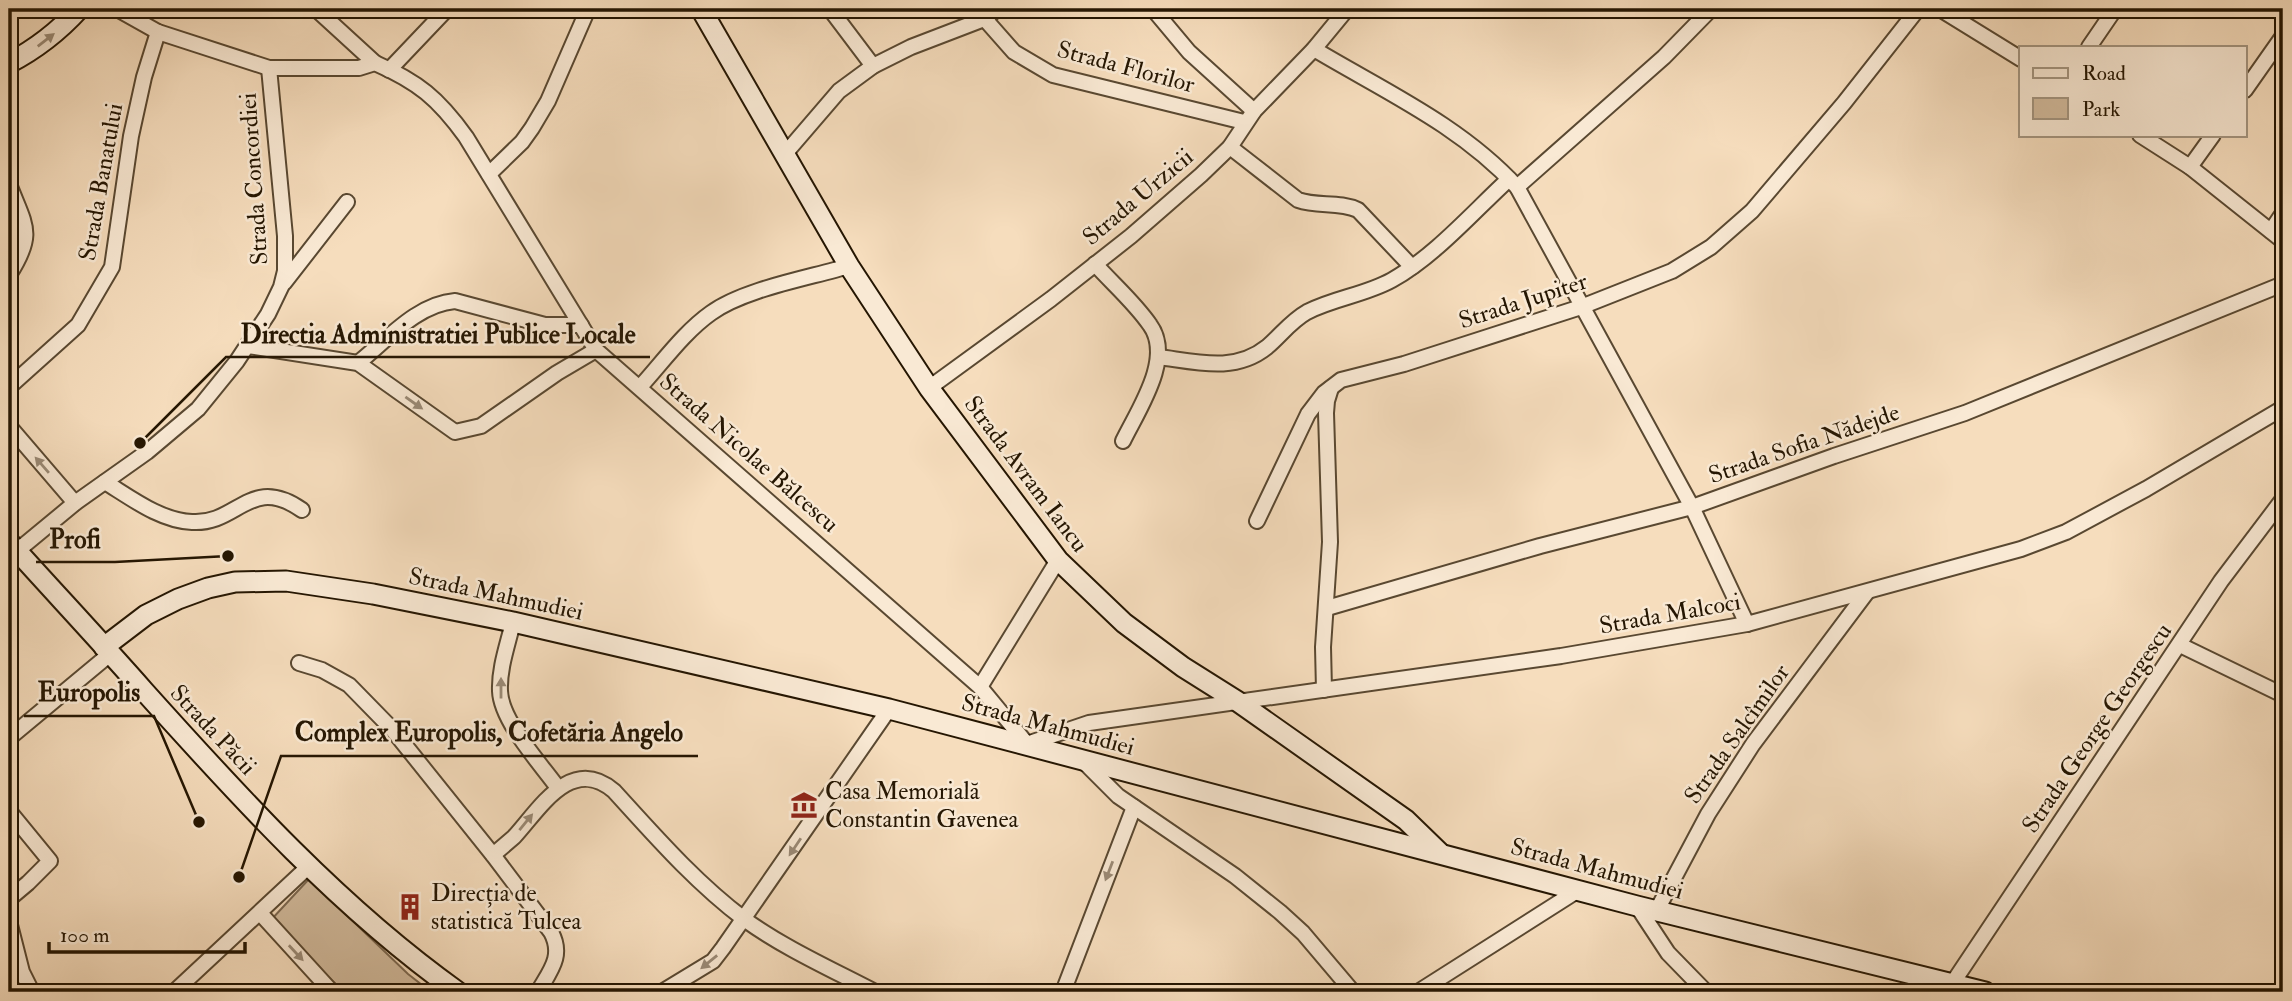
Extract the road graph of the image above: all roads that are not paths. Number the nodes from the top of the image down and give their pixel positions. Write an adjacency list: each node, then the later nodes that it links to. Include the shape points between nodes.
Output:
1 (79, 9): 21 (main road, one-way to 1, via 39,46)
2 (117, 9): 16 (street)
3 (316, 9): 22 (street, Strada Nicolae Bălcescu)
4 (447, 9): 25 (street)
5 (588, 9): 33 (street, via 532,128)
6 (701, 9): 31 (main road, Strada Avram Iancu)
7 (830, 9): 23 (street)
8 (997, 9): 15 (street)
9 (1153, 9): 27 (street)
10 (1347, 9): 19 (street, Strada Urzicii)
11 (1711, 9): 34 (street, via 1664,57)
12 (1918, 9): 47 (street, Strada Jupiter, via 1752,211 1711,247 1672,271)
13 (1940, 9): 20 (street)
14 (2115, 9): 18 (street)
15 (980, 14): 23 (street); 27 (street, Strada Florilor, via 1014,52 1053,75)
16 (158, 32): 24 (street); 53 (street, Strada Banatului, via 131,136 112,267 78,325)
17 (2283, 36): 26 (street)
18 (2090, 46)
19 (1314, 49): 27 (street, Strada Urzicii); 34 (street, via 1406,100 1489,158)
20 (2019, 59)
21 (9, 63)
22 (374, 63): 24 (street, via 359,68); 25 (street, Strada Nicolae Bălcescu)
23 (873, 66): 31 (street, via 839,91)
24 (269, 68): 46 (street, Strada Concordiei, via 285,236)
25 (389, 70): 33 (street, Strada Nicolae Bălcescu, via 446,109)
26 (2246, 89)
27 (1249, 117): 30 (street, Strada Urzicii)
28 (2142, 136): 32 (street)
29 (2212, 136): 32 (street)
30 (1230, 147): 41 (street, Strada Urzicii); 43 (street, via 1298,200 1358,210)
31 (785, 155): 42 (main road, Strada Avram Iancu)
32 (2190, 167): 39 (street)
33 (489, 174): 48 (street, Strada Nicolae Bălcescu)
34 (1513, 183): 43 (street); 47 (street)
35 (9, 184): 37 (street)
36 (346, 202): 46 (street, Strada Concordiei)
37 (13, 207): 44 (street, via 26,230 26,244)
38 (2283, 213): 39 (street)
39 (2271, 231): 40 (street)
40 (2283, 241)
41 (1095, 264): 51 (street, via 1151,326); 56 (street, Strada Urzicii)
42 (849, 266): 54 (street, via 763,290 710,313); 56 (main road, Strada Avram Iancu)
43 (1412, 267): 51 (street, via 1360,295 1305,313 1250,359 1209,363)
44 (9, 275)
45 (2283, 284): 63 (street, Strada Sofia Nădejde, via 1965,413)
46 (281, 287): 49 (street, Strada Concordiei)
47 (1581, 307): 55 (street, Strada Jupiter, via 1341,380); 63 (street)
48 (581, 325): 50 (street, Strada Nicolae Bălcescu); 52 (street, via 545,325 455,301 441,302 420,313)
49 (248, 346): 52 (street); 60 (street, Strada Concordiei, via 198,409)
50 (596, 350): 52 (street, one-way to 50, via 455,432 481,426); 54 (street, Strada Nicolae Bălcescu)
51 (1159, 357): 59 (street)
52 (358, 363)
53 (9, 387)
54 (640, 387): 75 (street, Strada Nicolae Bălcescu)
55 (1332, 387): 65 (street, via 1308,414); 69 (street, via 1326,401)
56 (929, 388): 67 (main road, Strada Avram Iancu)
57 (2283, 408): 68 (street, Strada Malcoci, via 2066,531 2021,550)
58 (9, 426): 62 (street, one-way to 58)
59 (1123, 442)
60 (105, 482): 62 (street, Strada Concordiei); 64 (street, via 181,521 216,518 269,496)
61 (2283, 499): 72 (street, Strada George Georgescu)
62 (75, 503): 66 (street, Strada Concordiei)
63 (1692, 507): 69 (street, Strada Sofia Nădejde); 71 (street)
64 (302, 510)
65 (1257, 521)
66 (13, 546): 73 (main road, Strada Păcii)
67 (1058, 560): 75 (street); 78 (main road, Strada Avram Iancu, via 1124,623)
68 (1867, 592): 71 (street, Strada Malcoci); 92 (street, Strada Salcîmilor, via 1753,744 1708,814)
69 (1327, 608): 76 (street)
70 (513, 622): 73 (main road, Strada Mahmudiei, via 318,584 235,582 178,599 146,615); 79 (main road, Strada Mahmudiei); 83 (street, one-way to 70, via 502,704 501,674)
71 (1747, 624): 76 (street, Strada Malcoci)
72 (2180, 645): 77 (street); 96 (street, Strada George Georgescu)
73 (107, 650): 80 (street); 88 (main road, Strada Păcii)
74 (299, 663): 87 (street, via 335,676 357,694 392,729)
75 (980, 687): 81 (street, Strada Nicolae Bălcescu)
76 (1324, 690): 78 (street, Strada Malcoci)
77 (2283, 695)
78 (1237, 701): 81 (street, Strada Malcoci, via 1088,723); 86 (main road, Strada Avram Iancu, via 1406,820)
79 (889, 709): 81 (main road, Strada Mahmudiei); 94 (street, one-way to 94)
80 (9, 738)
81 (1027, 744): 82 (main road, Strada Mahmudiei)
82 (1082, 760): 84 (street); 86 (main road, Strada Mahmudiei)
83 (558, 788): 87 (street, one-way to 83); 94 (street, via 585,780 606,783 674,858)
84 (1134, 807): 105 (street, one-way to 105); 106 (street, via 1280,912)
85 (9, 811): 90 (street, via 50,860)
86 (1440, 852): 89 (main road, Strada Mahmudiei)
87 (493, 855): 102 (street, via 558,945)
88 (309, 866): 93 (street); 101 (main road, Strada Păcii, via 397,946)
89 (1580, 889): 91 (main road, Strada Mahmudiei); 107 (street)
90 (9, 899)
91 (1637, 906): 92 (main road, Strada Mahmudiei); 108 (street, via 1668,953)
92 (1657, 910): 97 (main road, Strada Mahmudiei)
93 (260, 914): 99 (street); 100 (street, one-way to 100)
94 (744, 919): 103 (street, one-way to 103, via 713,961); 104 (street)
95 (9, 921): 98 (street)
96 (1952, 985): 97 (main road, Strada Mahmudiei); 109 (main road, Strada Mahmudiei)
97 (1921, 986)
98 (32, 992)
99 (174, 992)
100 (332, 992)
101 (458, 992)
102 (538, 992)
103 (662, 992)
104 (875, 992)
105 (1063, 992)
106 (1353, 992)
107 (1418, 992)
108 (1706, 992)
109 (1985, 992)

